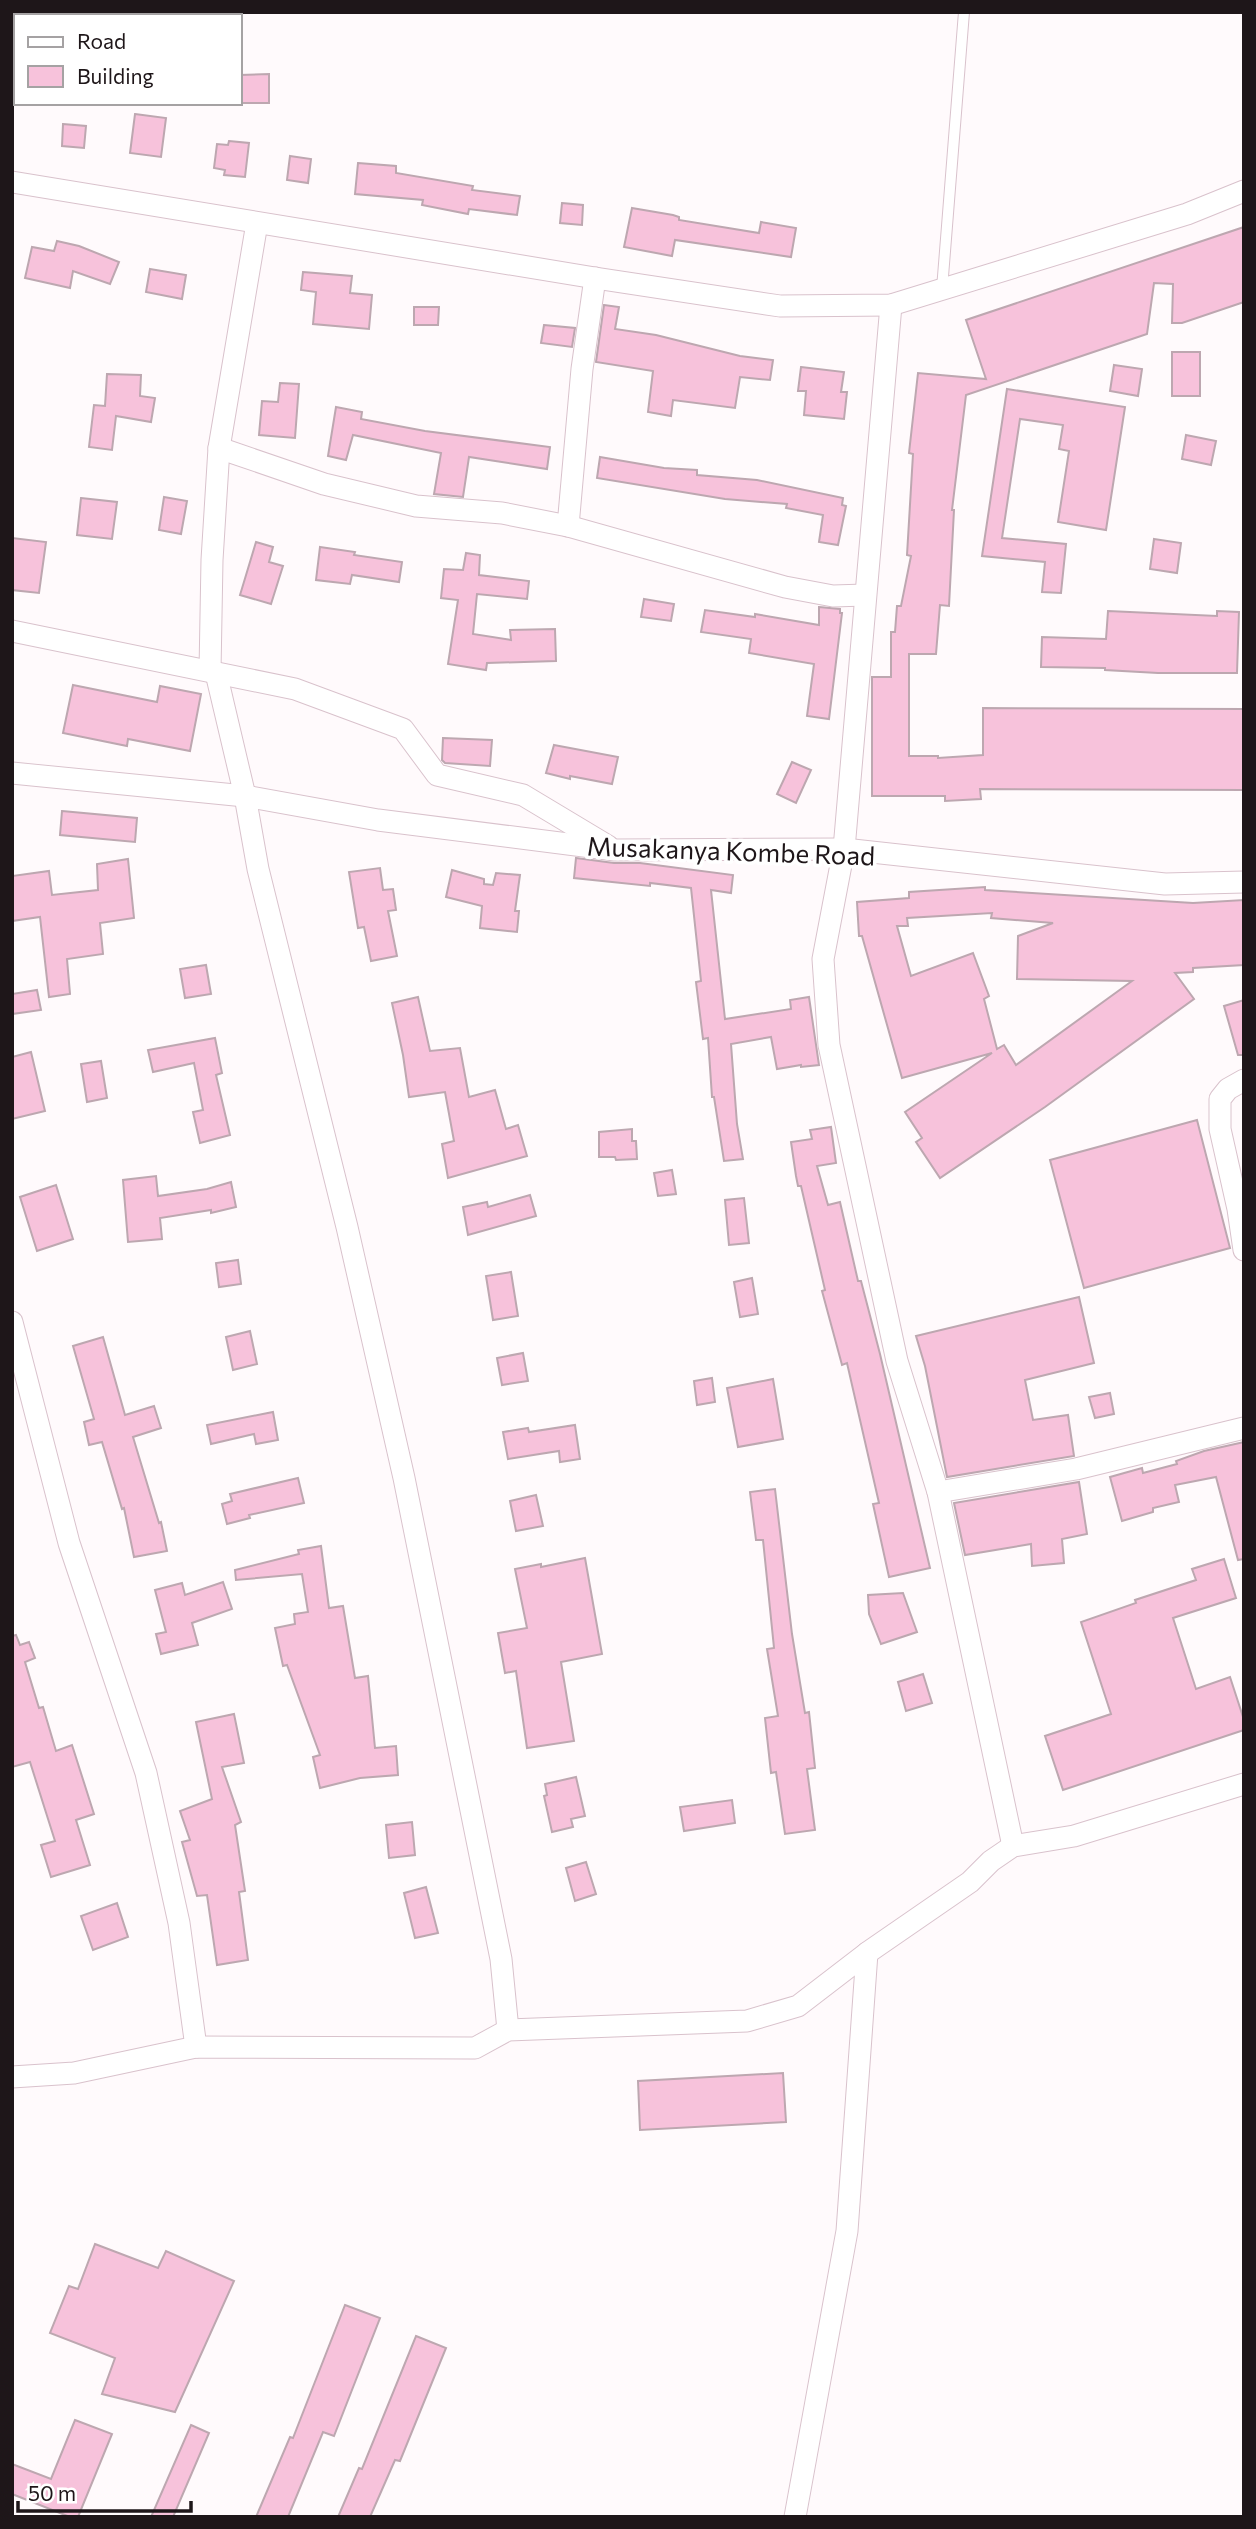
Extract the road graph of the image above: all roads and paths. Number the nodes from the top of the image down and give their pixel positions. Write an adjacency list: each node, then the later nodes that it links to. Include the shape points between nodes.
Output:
1 (964, 12): 6 (lane)
2 (12, 182): 4 (street)
3 (1244, 191): 6 (street, via 1187,214)
4 (257, 223): 5 (street); 8 (street)
5 (595, 278): 7 (street, via 780,306); 9 (street)
6 (942, 289): 7 (street)
7 (891, 305): 10 (street)
8 (219, 448): 9 (street, via 324,484 416,506 502,513); 12 (street)
9 (568, 526): 10 (street, via 785,587 833,596)
10 (865, 596): 15 (street)
11 (12, 631): 12 (street)
12 (210, 671): 14 (street, via 216,673); 16 (street, via 295,689 403,729 437,775 523,795)
13 (12, 773): 14 (street, Musakanya Kombe Road)
14 (245, 796): 16 (street, Musakanya Kombe Road, via 378,820); 26 (street, via 258,869 404,1478 498,1945)
15 (844, 849): 16 (street, Musakanya Kombe Road); 17 (street, Musakanya Kombe Road, via 1165,884); 22 (street, via 823,959 829,1045 897,1361)
16 (615, 850)
17 (1244, 882)
18 (1244, 1080): 19 (street, via 1220,1099 1220,1129)
19 (1244, 1250)
20 (12, 1322): 27 (street, via 69,1543 146,1773 179,1923)
21 (1244, 1428): 22 (street, via 1076,1469)
22 (938, 1492): 24 (street)
23 (1244, 1784): 24 (street, via 1074,1836)
24 (1013, 1846): 25 (street, via 970,1882)
25 (867, 1953): 26 (street, via 798,2006 747,2021); 29 (street, via 847,2231)
26 (508, 2030): 27 (street, via 475,2048)
27 (196, 2048): 28 (street, via 74,2073)
28 (12, 2077)
29 (796, 2517)

